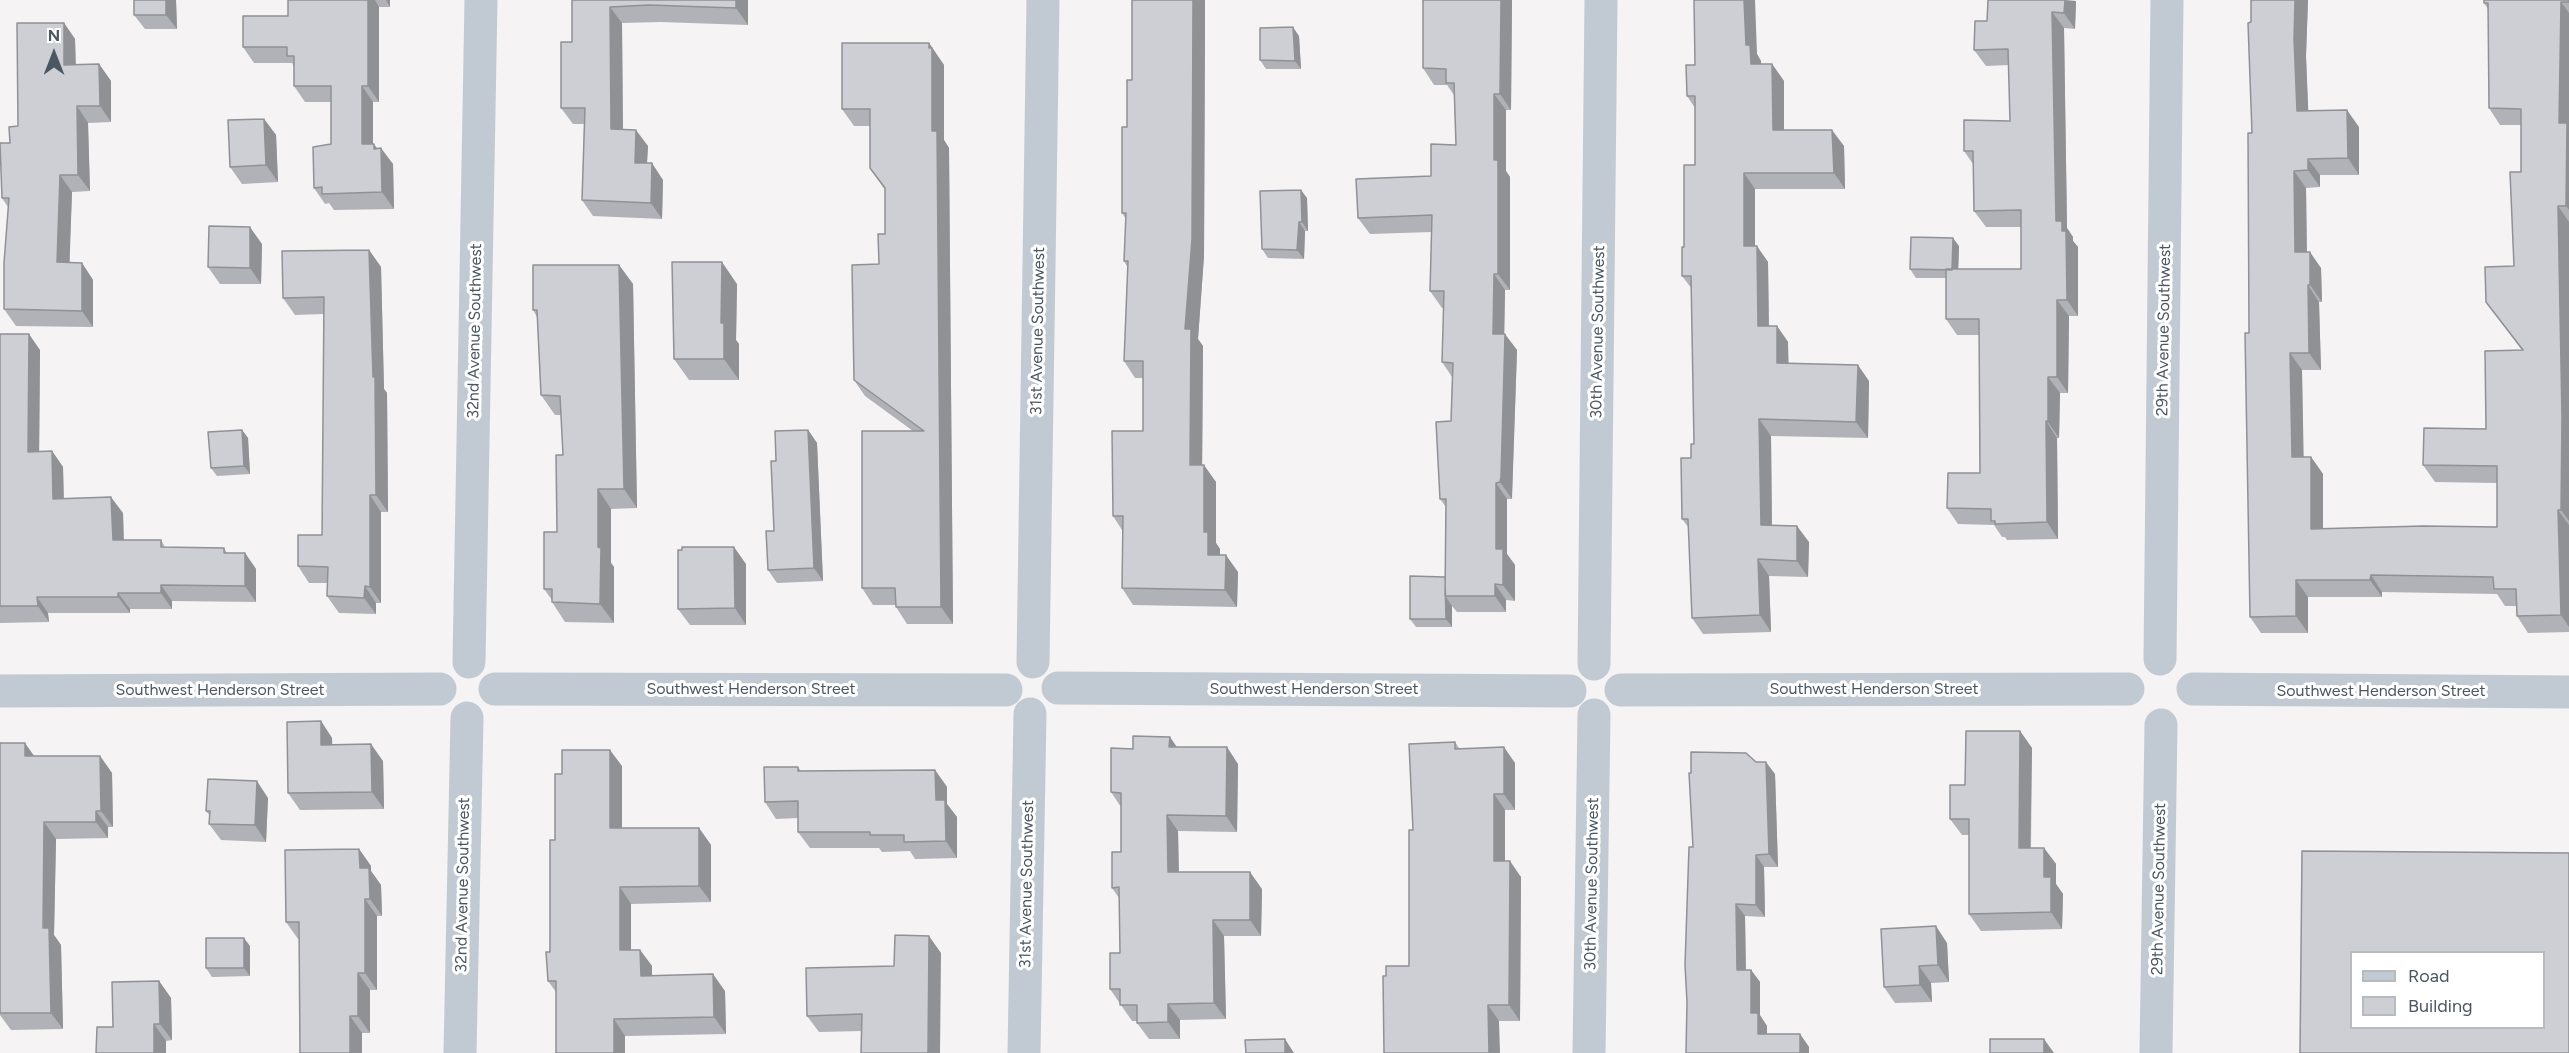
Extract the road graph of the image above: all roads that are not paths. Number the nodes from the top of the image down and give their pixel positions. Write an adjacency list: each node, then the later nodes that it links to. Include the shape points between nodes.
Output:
1 (481, 0): 6 (street, 32nd Avenue Southwest)
2 (1043, 0): 7 (street, 31st Avenue Southwest)
3 (1601, 0): 8 (street, 30th Avenue Southwest)
4 (2167, 0): 5 (street, 29th Avenue Southwest)
5 (2160, 659): 12 (street, via 2137,669); 13 (street, via 2185,670)
6 (470, 662): 10 (street, via 452,667); 11 (street, via 487,670)
7 (1033, 662): 9 (street, via 1049,668); 14 (street, via 1017,667)
8 (1594, 664): 15 (street, via 1610,668 1620,681); 17 (street, via 1572,676)
9 (1058, 688): 17 (street, Southwest Henderson Street); 19 (street, via 1052,707)
10 (440, 689): 16 (street, Southwest Henderson Street); 21 (street, via 451,712)
11 (495, 689): 14 (street, Southwest Henderson Street); 21 (street, via 485,712)
12 (2128, 689): 15 (street, Southwest Henderson Street); 22 (street, via 2128,699 2140,718)
13 (2193, 689): 18 (street, Southwest Henderson Street); 22 (street, via 2192,700 2181,717)
14 (1006, 690): 19 (street, via 1013,705)
15 (1621, 690): 20 (street, via 1609,712)
16 (0, 691)
17 (1570, 691): 20 (street, via 1572,702)
18 (2569, 692)
19 (1030, 714): 24 (street, 31st Avenue Southwest)
20 (1594, 715): 25 (street, 30th Avenue Southwest)
21 (467, 718): 23 (street, 32nd Avenue Southwest)
22 (2161, 724): 26 (street, 29th Avenue Southwest)
23 (460, 1053)
24 (1024, 1053)
25 (1589, 1053)
26 (2156, 1053)

